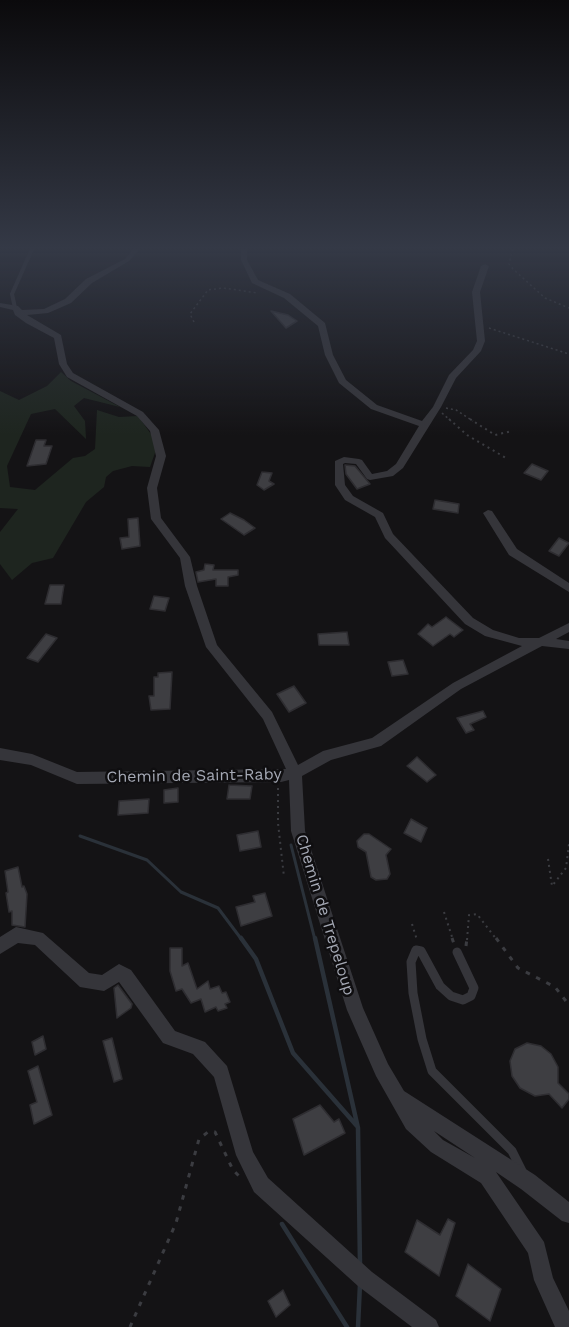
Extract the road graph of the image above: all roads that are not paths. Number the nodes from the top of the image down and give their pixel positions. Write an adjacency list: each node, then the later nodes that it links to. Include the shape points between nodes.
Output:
1 (16, 311): 2 (street); 12 (street, Chemin de Trepeloup, via 57,337 63,364 70,375 140,414 154,430 161,456 152,488 156,519 185,557 212,647 268,716)
2 (45, 311)
3 (304, 311): 5 (street, via 322,325 329,355 342,381 374,406)
4 (478, 311): 5 (street, via 481,341 477,351 452,377)
5 (424, 425): 9 (street, via 400,466 376,478 370,477 359,462 344,460 338,463 340,484 349,498 379,515 390,536 469,621 489,633 519,642)
6 (488, 513): 7 (street, via 513,552)
7 (569, 588)
8 (569, 627): 9 (street, Chemin de Saint-Raby)
9 (543, 642): 10 (street); 12 (street, Chemin de Saint-Raby, via 457,686 376,742 328,755)
10 (569, 645)
11 (0, 754): 12 (street, Chemin de Saint-Raby, via 32,760 77,778)
12 (288, 774): 15 (street, Chemin de Trepeloup, via 298,831 355,1010)
13 (0, 946): 18 (street, via 16,935 38,938 86,981 104,983 119,972 125,976 169,1037 199,1048 221,1072 245,1155 261,1185 365,1279)
14 (457, 952): 16 (lane, via 474,988 471,996 463,1000 440,986 421,951 416,950 411,962 413,993 432,1071 512,1152)
15 (398, 1097): 16 (street); 19 (street, Chemin de Trepeloup, via 412,1123 437,1146 488,1176 537,1249 544,1280)
16 (528, 1182): 17 (street)
17 (569, 1214)
18 (429, 1327)
19 (566, 1327)

